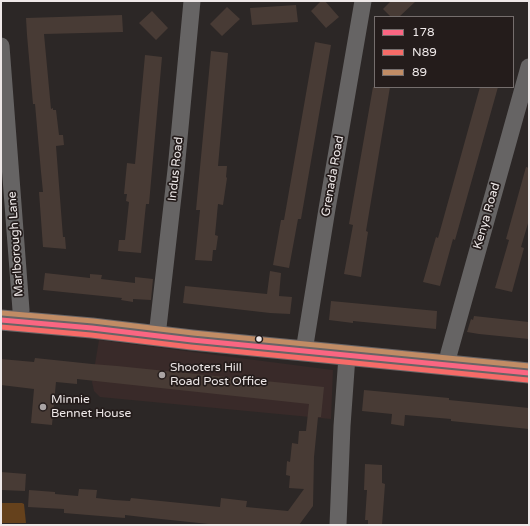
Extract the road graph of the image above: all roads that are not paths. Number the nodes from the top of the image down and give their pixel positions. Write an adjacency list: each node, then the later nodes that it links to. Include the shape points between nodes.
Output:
1 (192, 1): 6 (street, Indus Road)
2 (363, 1): 7 (street, Grenada Road)
3 (1, 46): 5 (street, Marlborough Lane, via 21,310)
4 (529, 67): 9 (street, Kenya Road)
5 (11, 321): 6 (main road)
6 (157, 336): 7 (main road)
7 (304, 351): 8 (main road)
8 (347, 356): 9 (main road); 11 (street)
9 (447, 365): 10 (main road)
10 (529, 373)
11 (338, 525)

